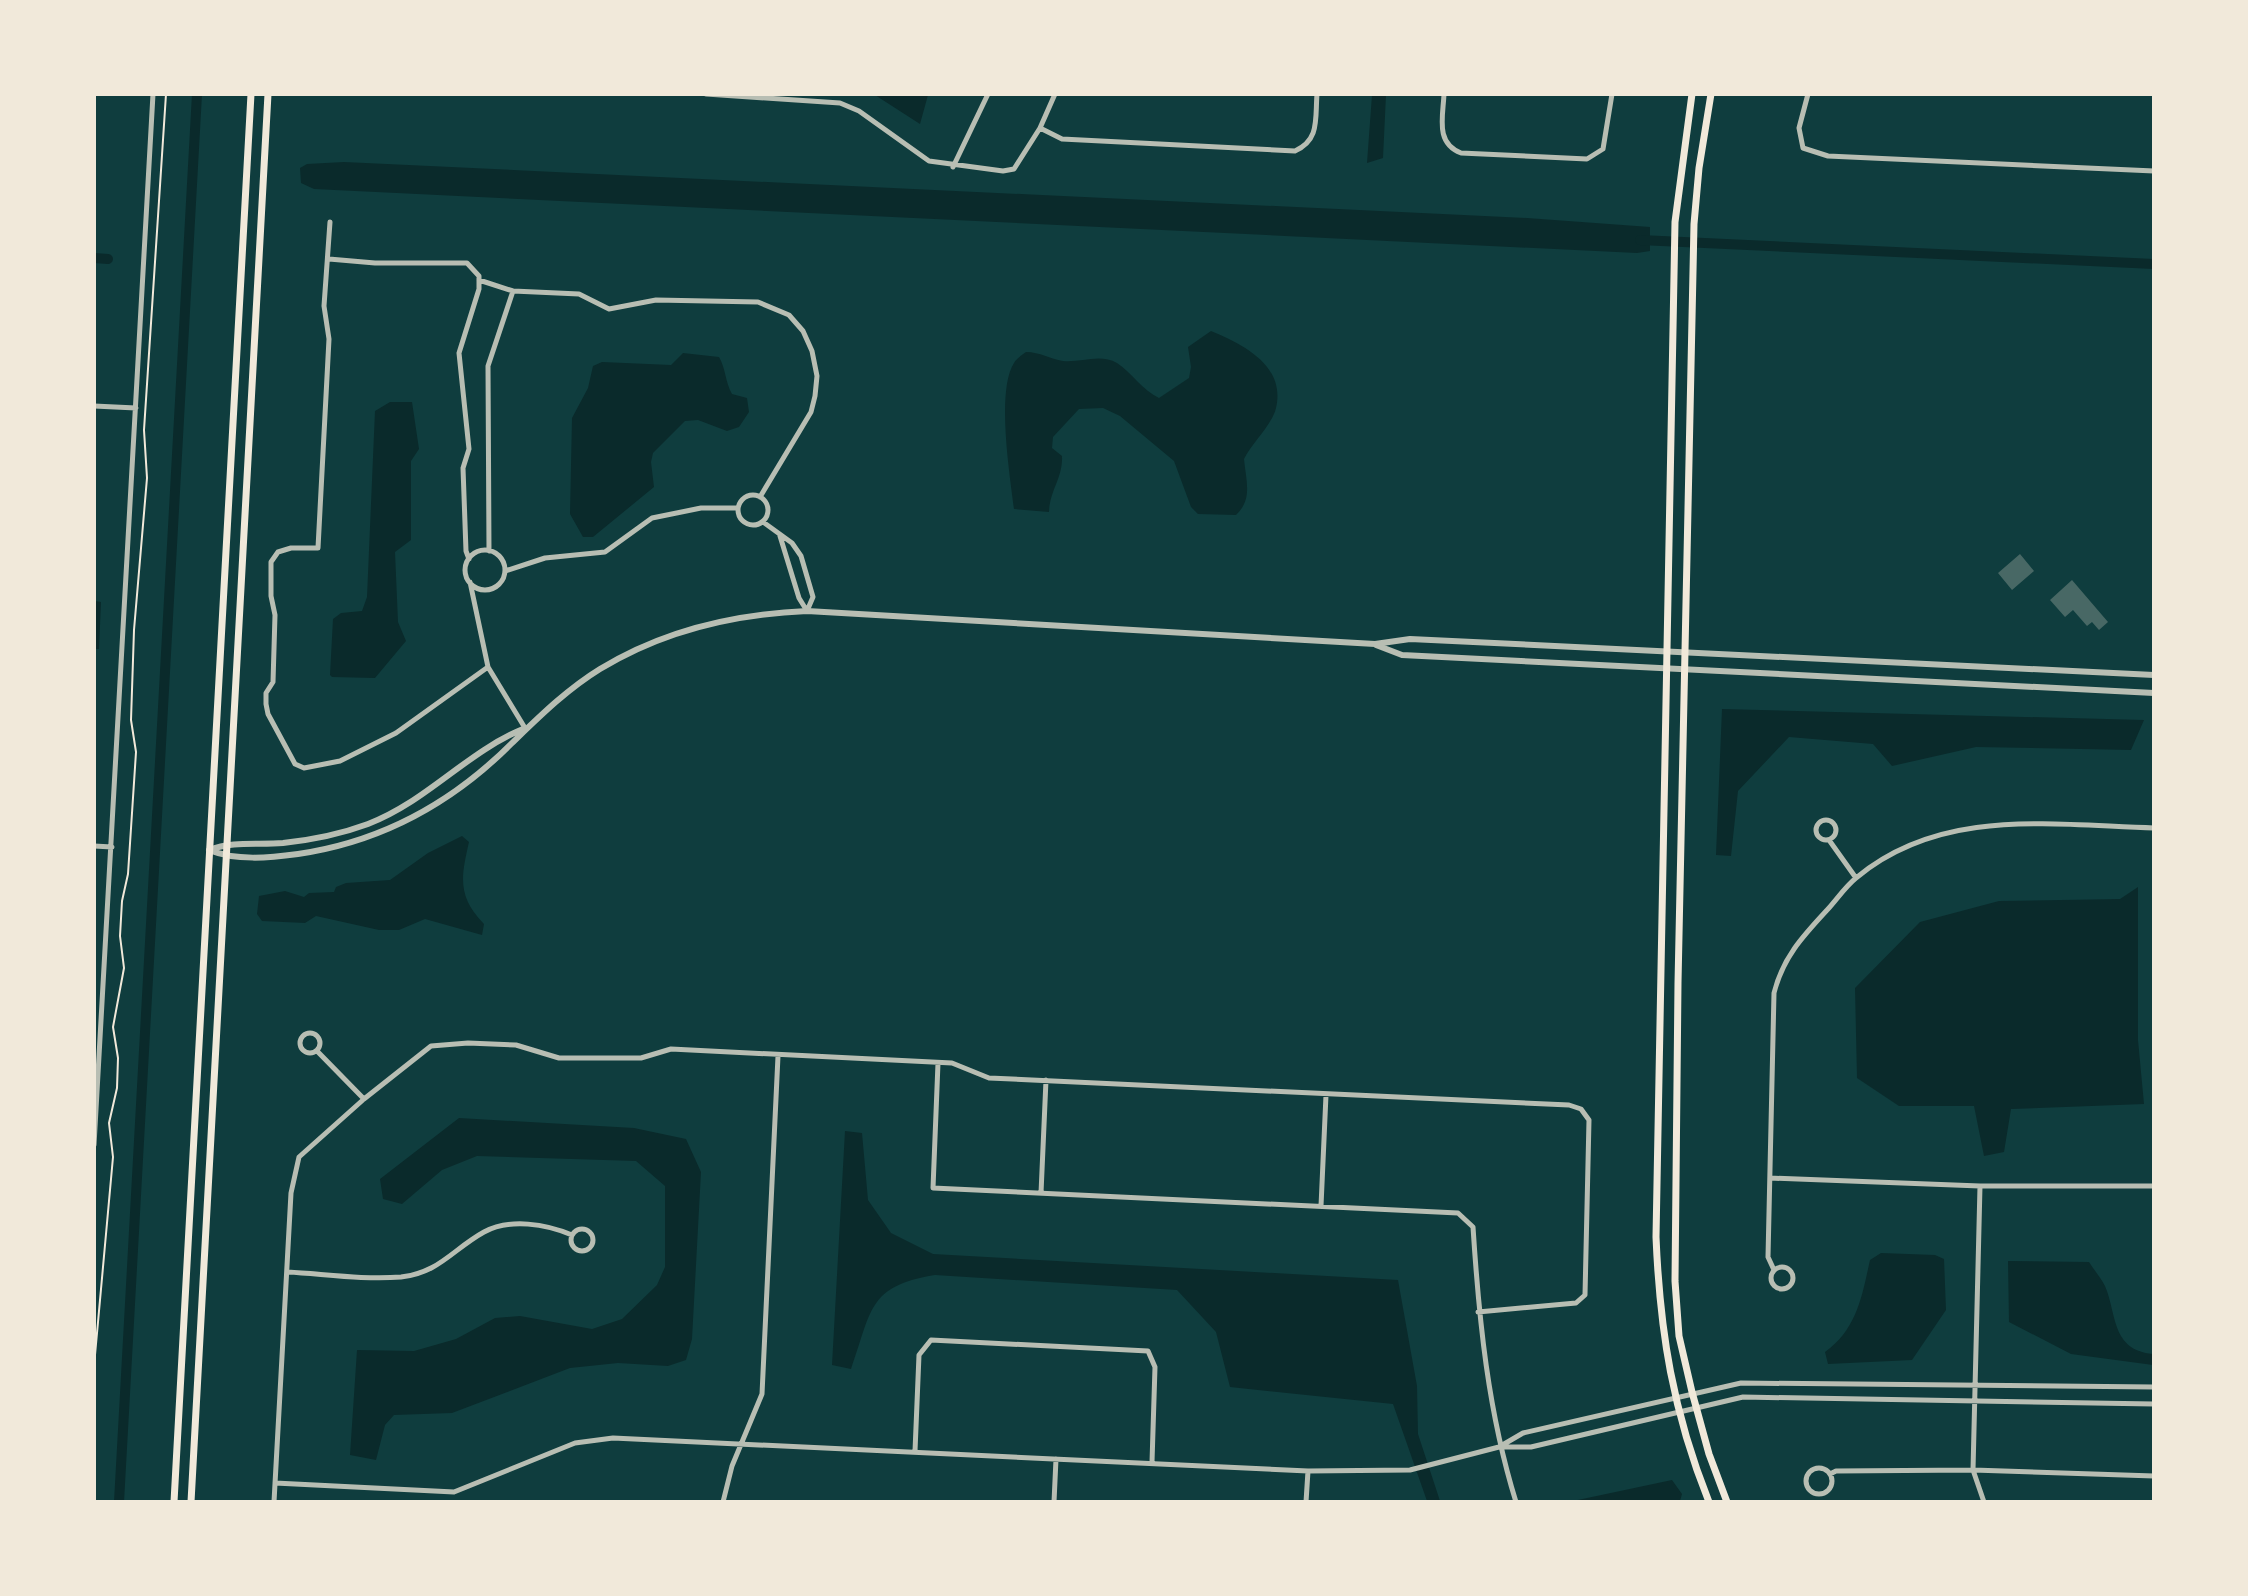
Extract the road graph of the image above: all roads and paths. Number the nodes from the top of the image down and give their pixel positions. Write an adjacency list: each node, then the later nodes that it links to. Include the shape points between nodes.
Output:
1 (153, 94): 23 (street)
2 (166, 94): 67 (path, via 144,430 147,478 134,630 131,720 136,752 120,936 124,968 113,1027 117,1088 109,1124 113,1157)
3 (251, 94): 47 (main road)
4 (268, 94): 44 (main road)
5 (706, 94): 14 (street)
6 (988, 94): 16 (street)
7 (1055, 94): 15 (street)
8 (1317, 94): 15 (street, via 1314,136 1309,145 1295,151 1062,139)
9 (1444, 94): 10 (street, via 1442,137 1450,149 1587,159 1603,149)
10 (1612, 94)
11 (1692, 94): 34 (main road, via 1675,222)
12 (1711, 94): 35 (main road, via 1694,224)
13 (1808, 94): 17 (street, via 1799,128 1803,148 1828,156)
14 (791, 96): 16 (street, via 840,103 859,111 929,162)
15 (1040, 128): 16 (street, via 1014,169)
16 (953, 167)
17 (2154, 171)
18 (330, 222): 19 (street)
19 (329, 259): 20 (street, via 467,263); 36 (street, via 324,306 330,338 318,548 291,548 278,552 271,562 275,615 268,714 295,764 304,768 340,761 396,733)
20 (479, 280): 21 (street); 29 (street, via 459,353 469,449 463,474)
21 (513, 291): 24 (street, via 579,293 610,309 656,299 758,302 789,315 812,351 815,396 811,412); 28 (street, via 488,366)
22 (94, 406): 23 (street)
23 (136, 408): 46 (street)
24 (760, 497): 25 (street, via 748,496); 26 (street, via 768,510)
25 (738, 508): 26 (street, via 746,524); 30 (street, via 701,508 652,518 605,552 545,558)
26 (763, 522): 27 (street)
27 (780, 536): 32 (street); 32 (street, via 801,556 813,597)
28 (489, 551): 29 (street); 30 (street, via 501,558)
29 (469, 559): 31 (street, via 466,571)
30 (505, 571): 31 (street, via 501,582 491,589)
31 (470, 582): 36 (street)
32 (807, 611): 33 (street); 41 (street, via 734,617 665,637 598,670)
33 (1375, 644): 34 (street, via 1410,639); 37 (street, via 1402,655)
34 (1668, 650): 35 (street); 37 (main road)
35 (1687, 651): 38 (main road); 39 (street)
36 (488, 667): 41 (street)
37 (1668, 667): 38 (street); 71 (main road, via 1656,1237 1662,1338)
38 (1686, 669): 40 (street); 70 (main road, via 1675,1281 1679,1336)
39 (2154, 675)
40 (2154, 693)
41 (525, 728): 44 (street, via 502,737 383,818 284,843); 48 (street, via 453,792 388,830 317,851)
42 (2154, 828): 49 (street, via 2005,823 1961,828 1924,837)
43 (1829, 840): 49 (street)
44 (226, 844): 47 (street); 48 (main road)
45 (94, 846): 46 (street)
46 (113, 846): 53 (street)
47 (209, 850): 48 (street); 86 (main road)
48 (225, 857): 87 (main road)
49 (1856, 878): 58 (street, via 1790,950 1779,971 1774,993)
50 (317, 1051): 56 (street)
51 (778, 1056): 52 (street); 56 (street, via 671,1049 641,1058 559,1058 516,1045 467,1042 431,1046); 76 (street, via 762,1394)
52 (938, 1063): 54 (street, via 952,1063 989,1078); 61 (street, via 933,1188)
53 (97, 1064): 57 (street)
54 (1046, 1080): 55 (street); 61 (street)
55 (1326, 1095): 62 (street); 66 (street, via 1569,1105 1581,1109 1589,1120 1585,1295 1576,1303)
56 (364, 1099): 65 (street, via 299,1157 291,1193)
57 (94, 1145)
58 (1770, 1178): 59 (street); 64 (street, via 1768,1257)
59 (1980, 1186): 60 (street); 68 (street)
60 (2154, 1186)
61 (1041, 1193): 62 (street)
62 (1321, 1206): 66 (street, via 1458,1213 1474,1227)
63 (572, 1235): 63 (street, via 571,1243 578,1251 592,1247 594,1240 588,1230); 65 (street, via 554,1227 514,1224 485,1232 434,1269 401,1277)
64 (1774, 1270): 64 (street, via 1774,1286 1789,1286 1793,1278 1789,1271 1782,1267)
65 (288, 1272): 85 (street)
66 (1478, 1312): 77 (street)
67 (94, 1366)
68 (1975, 1383): 69 (street); 70 (street, via 1741,1382); 72 (street)
69 (2154, 1387)
70 (1692, 1392): 71 (street); 74 (main road)
71 (1673, 1396): 75 (main road); 77 (street, via 1523,1433)
72 (1975, 1401): 73 (street); 74 (street, via 1743,1396); 81 (street)
73 (2154, 1404)
74 (1696, 1408): 75 (street); 94 (main road)
75 (1677, 1412): 77 (street, via 1531,1447); 93 (main road)
76 (743, 1442): 78 (street); 85 (street, via 613,1438 575,1443 454,1492); 89 (street)
77 (1499, 1447): 82 (street, via 1410,1470); 92 (street)
78 (915, 1451): 79 (street); 80 (street, via 919,1355 931,1340 1148,1351 1155,1367)
79 (1056, 1459): 80 (street); 90 (street)
80 (1152, 1462): 82 (street)
81 (1973, 1470): 83 (street); 84 (street); 95 (street)
82 (1308, 1471): 91 (street)
83 (1830, 1474): 83 (street, via 1820,1468 1812,1470 1808,1488 1815,1493 1828,1490)
84 (2154, 1476)
85 (275, 1483): 88 (street)
86 (174, 1502)
87 (191, 1502)
88 (274, 1502)
89 (723, 1502)
90 (1054, 1502)
91 (1306, 1502)
92 (1516, 1502)
93 (1709, 1502)
94 (1727, 1502)
95 (1984, 1502)

